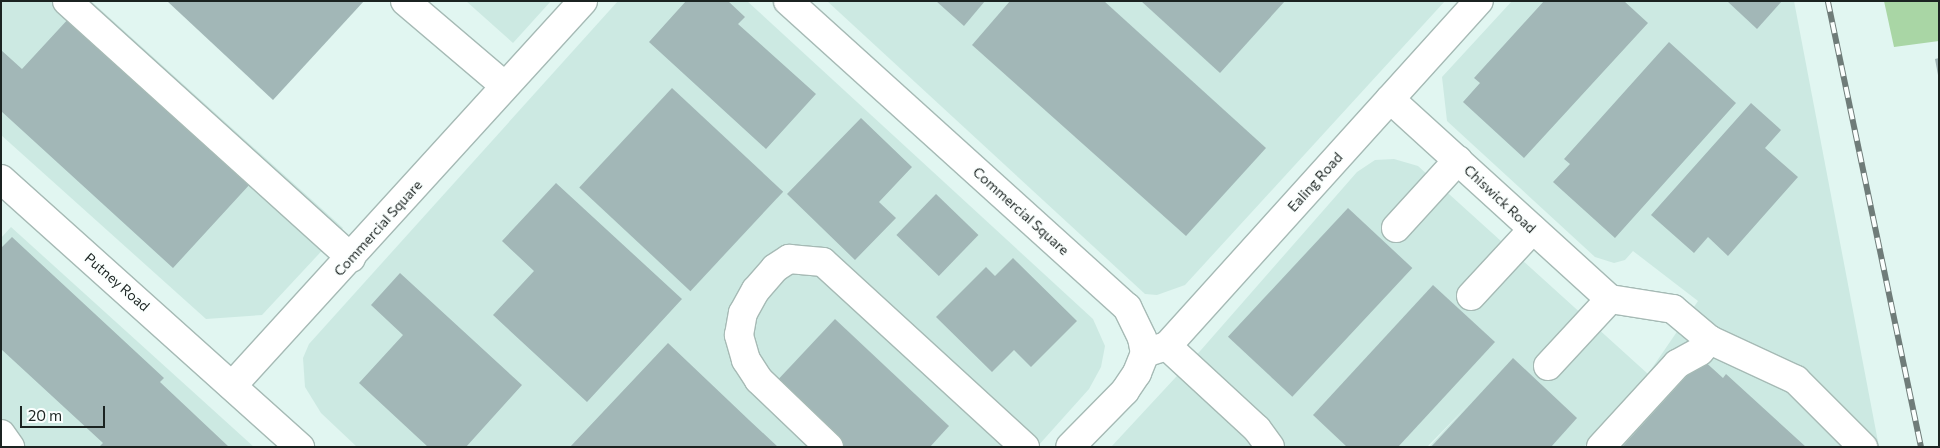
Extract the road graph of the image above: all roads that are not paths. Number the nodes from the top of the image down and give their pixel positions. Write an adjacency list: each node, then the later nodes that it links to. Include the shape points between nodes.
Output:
1 (68, 1): 12 (street)
2 (405, 1): 6 (street)
3 (583, 1): 6 (street, Commercial Square)
4 (788, 1): 16 (street, Commercial Square, via 1127,307 1142,338)
5 (1479, 1): 7 (street, Ealing Road)
6 (505, 86): 12 (street, Commercial Square)
7 (1390, 99): 8 (street, Chiswick Road); 16 (street, Ealing Road)
8 (1458, 160): 10 (street); 11 (street, Chiswick Road)
9 (1, 179): 18 (street, Putney Road)
10 (1396, 228)
11 (1532, 229): 13 (street); 14 (street, Chiswick Road)
12 (351, 258): 18 (street, Commercial Square)
13 (1471, 296)
14 (1610, 299): 15 (street, via 1673,309); 17 (street)
15 (1710, 340): 26 (street, via 1700,351 1677,364); 27 (street, via 1796,380)
16 (1156, 349): 24 (street, via 1125,391); 25 (street, via 1257,429)
17 (1548, 366)
18 (232, 386): 21 (street)
19 (1, 434): 20 (street)
20 (10, 447)
21 (300, 447)
22 (829, 447): 23 (street, via 759,380 746,360 739,335 743,313 756,290 775,268 789,259 823,262)
23 (1025, 447)
24 (1070, 447)
25 (1270, 447)
26 (1601, 447)
27 (1863, 447)

